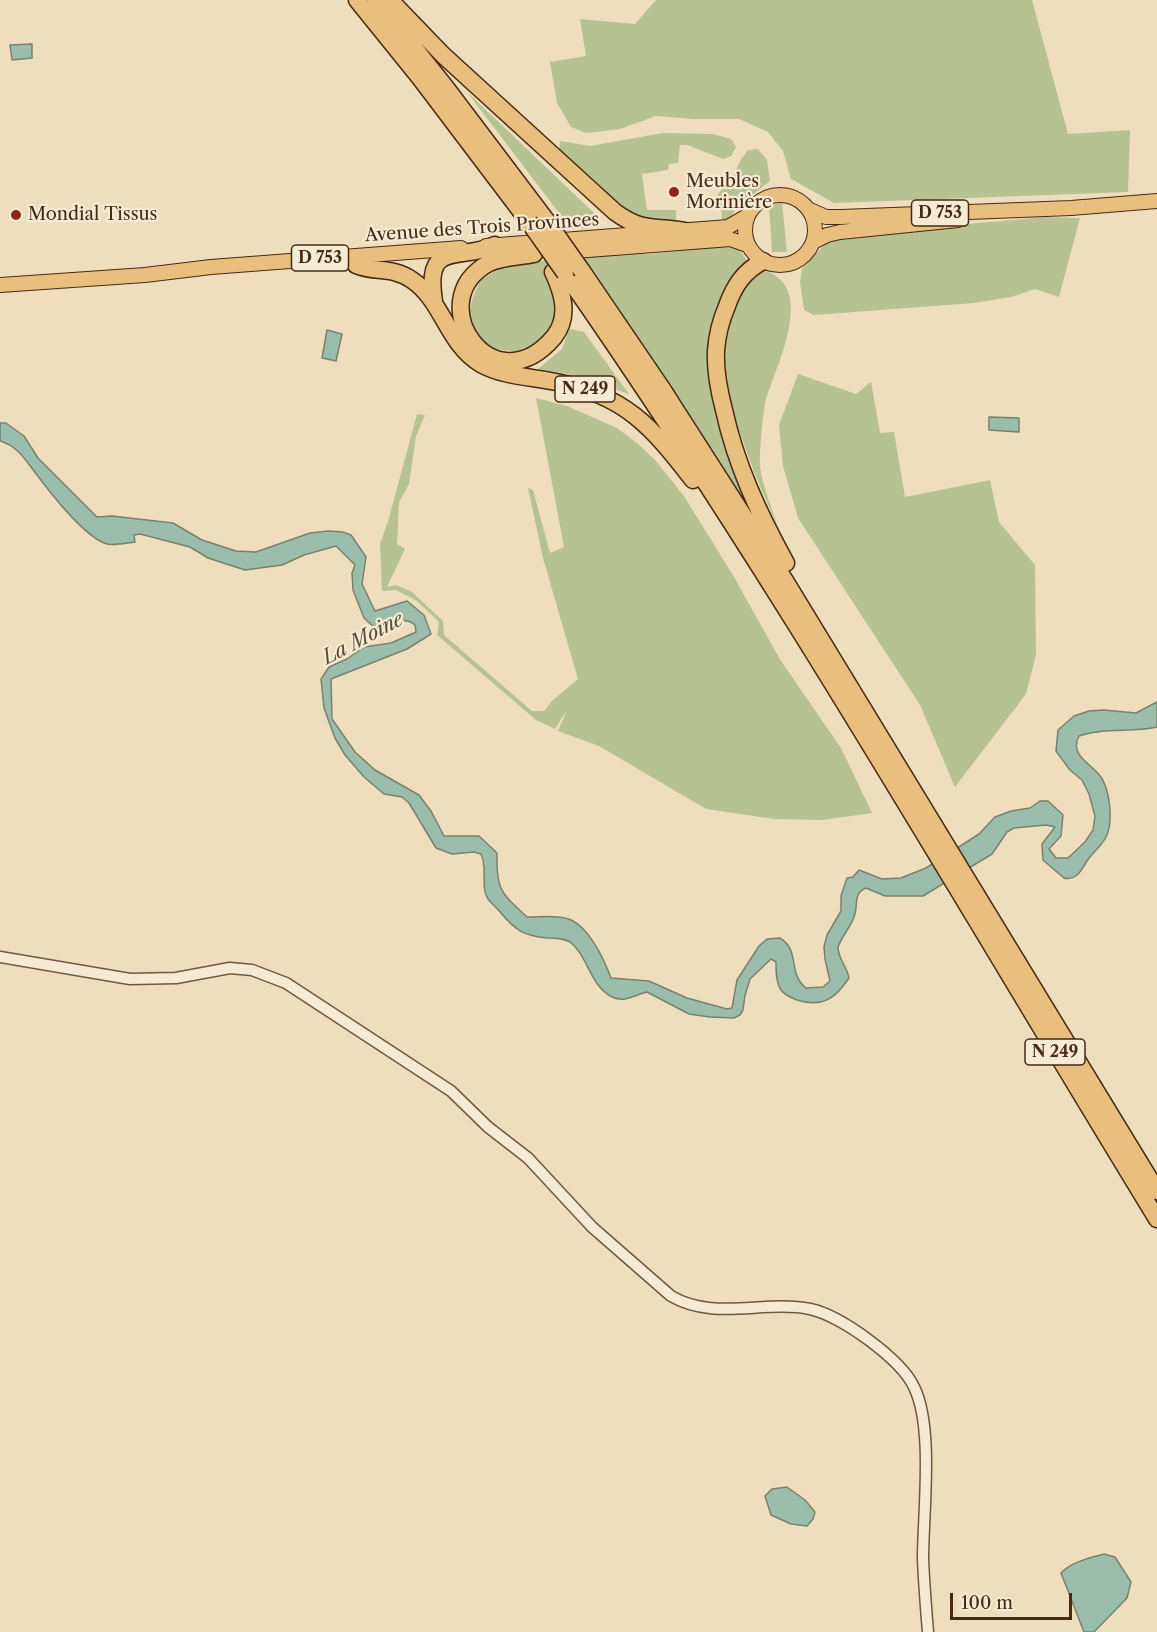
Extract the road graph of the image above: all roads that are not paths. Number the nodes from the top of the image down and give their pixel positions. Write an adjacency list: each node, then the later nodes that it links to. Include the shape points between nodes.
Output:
1 (357, 0): 8 (highway, N 249)
2 (376, 0): 8 (highway, N 249, via 447,88)
3 (390, 0): 9 (highway, via 443,55 615,212 646,227)
4 (1157, 201): 5 (main road, D 753)
5 (1071, 208): 6 (main road, D 753, via 841,217 826,217); 10 (main road, D 753, via 840,232 827,234)
6 (810, 210): 7 (main road, via 795,198 777,194 759,201); 10 (main road, via 815,226)
7 (747, 216): 9 (main road, Avenue des Trois Provinces / D 753, via 728,227); 12 (main road)
8 (532, 223): 18 (highway, N 249, bridge); 18 (highway, N 249)
9 (685, 231): 11 (main road, Avenue des Trois Provinces / D 753)
10 (813, 243): 16 (main road, via 804,255 788,264)
11 (495, 245): 14 (highway); 15 (main road, Avenue des Trois Provinces / D 753)
12 (747, 245): 13 (main road, Avenue des Trois Provinces / D 753, via 730,239); 16 (main road)
13 (534, 254): 14 (main road, Avenue des Trois Provinces / D 753); 18 (highway, N 249, via 489,264 464,291 460,310 463,325 483,353 512,362 539,352 558,332 564,313)
14 (442, 258): 17 (main road, Avenue des Trois Provinces / D 753); 22 (highway, N 249, via 434,270)
15 (300, 260): 19 (main road, Avenue des Trois Provinces / D 753); 20 (main road, via 217,270)
16 (763, 261): 24 (highway, N 249, via 744,275 733,290 716,350 718,383 744,477 813,613)
17 (356, 265): 20 (main road, Avenue des Trois Provinces / D 753); 22 (highway, N 249, via 398,273 420,286)
18 (567, 272): 23 (highway, N 249); 24 (highway, N 249, via 715,470)
19 (145, 275): 20 (main road, Avenue des Trois Provinces / D 753); 21 (main road, Avenue des Trois Provinces / D 753)
20 (212, 275)
21 (0, 285)
22 (434, 301): 23 (highway, N 249, via 459,345 482,364 579,387 616,402 640,420 661,439 702,492 761,581)
23 (771, 586): 25 (highway, N 249)
24 (813, 626): 25 (highway, N 249)
25 (943, 853): 26 (highway, N 249)
26 (960, 881): 28 (highway, N 249); 29 (highway, N 249)
27 (0, 957): 30 (street, via 130,979 176,978 230,968 266,973 325,1007 450,1091 528,1158 592,1227 684,1304 708,1308 809,1309 861,1334 905,1374 921,1406)
28 (1157, 1191)
29 (1157, 1219)
30 (928, 1632)

